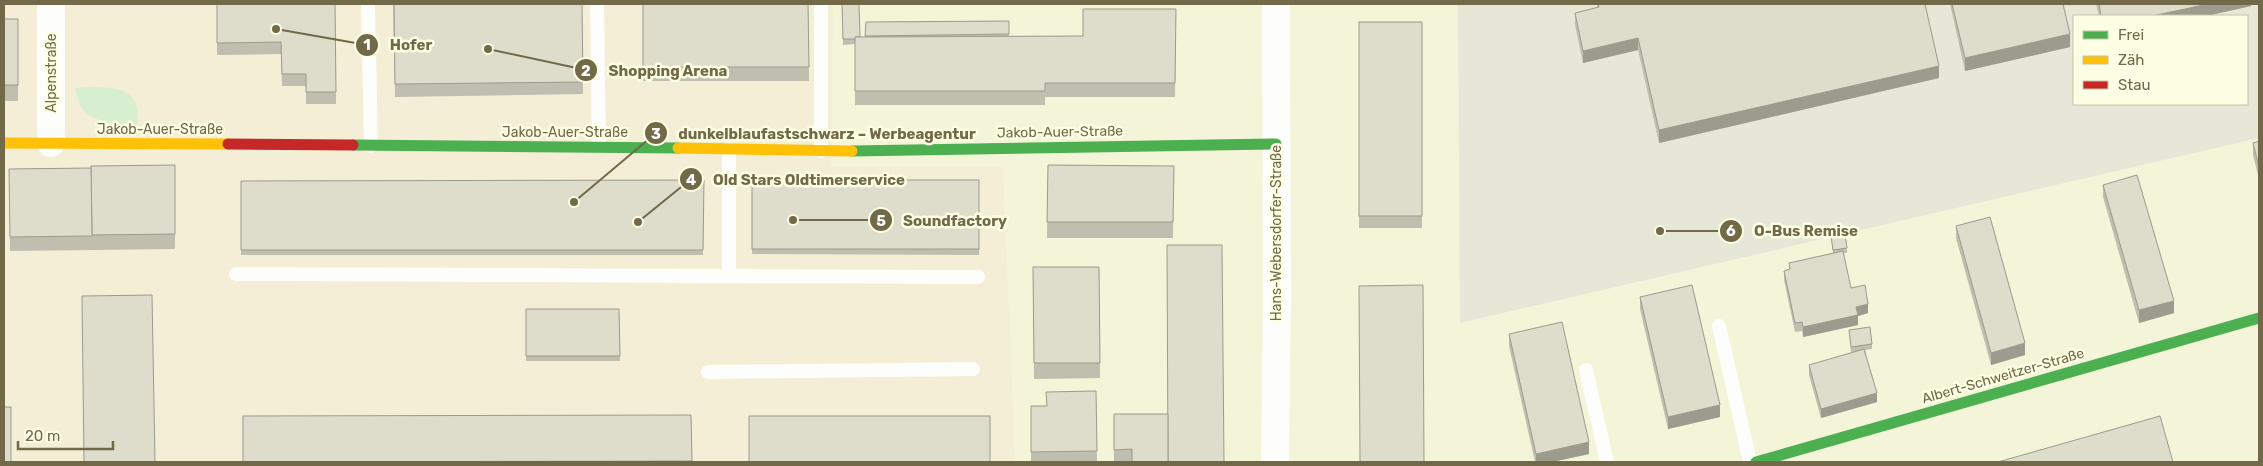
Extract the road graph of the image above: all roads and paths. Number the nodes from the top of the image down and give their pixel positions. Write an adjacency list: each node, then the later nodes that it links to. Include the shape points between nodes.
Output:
1 (51, 4): 7 (street, Alpenstraße)
2 (368, 4): 9 (lane)
3 (598, 4): 10 (lane)
4 (821, 4): 12 (lane)
5 (1276, 4): 8 (street, Hans-Webersdorfer-Straße)
6 (4, 143): 7 (street, Jakob-Auer-Straße)
7 (51, 143): 9 (street, Jakob-Auer-Straße)
8 (1276, 144): 12 (street, Jakob-Auer-Straße); 21 (street, Hans-Webersdorfer-Straße)
9 (371, 146): 10 (street, Jakob-Auer-Straße)
10 (599, 146): 11 (street, Jakob-Auer-Straße)
11 (729, 149): 12 (street, Jakob-Auer-Straße); 14 (lane)
12 (821, 151)
13 (236, 274): 14 (lane)
14 (729, 276): 15 (lane)
15 (978, 277)
16 (2259, 318): 24 (street, Albert-Schweitzer-Straße)
17 (1719, 326): 23 (lane)
18 (973, 369): 20 (lane)
19 (1586, 370): 22 (lane)
20 (708, 372)
21 (1275, 462)
22 (1607, 462)
23 (1750, 462)
24 (1756, 462)

